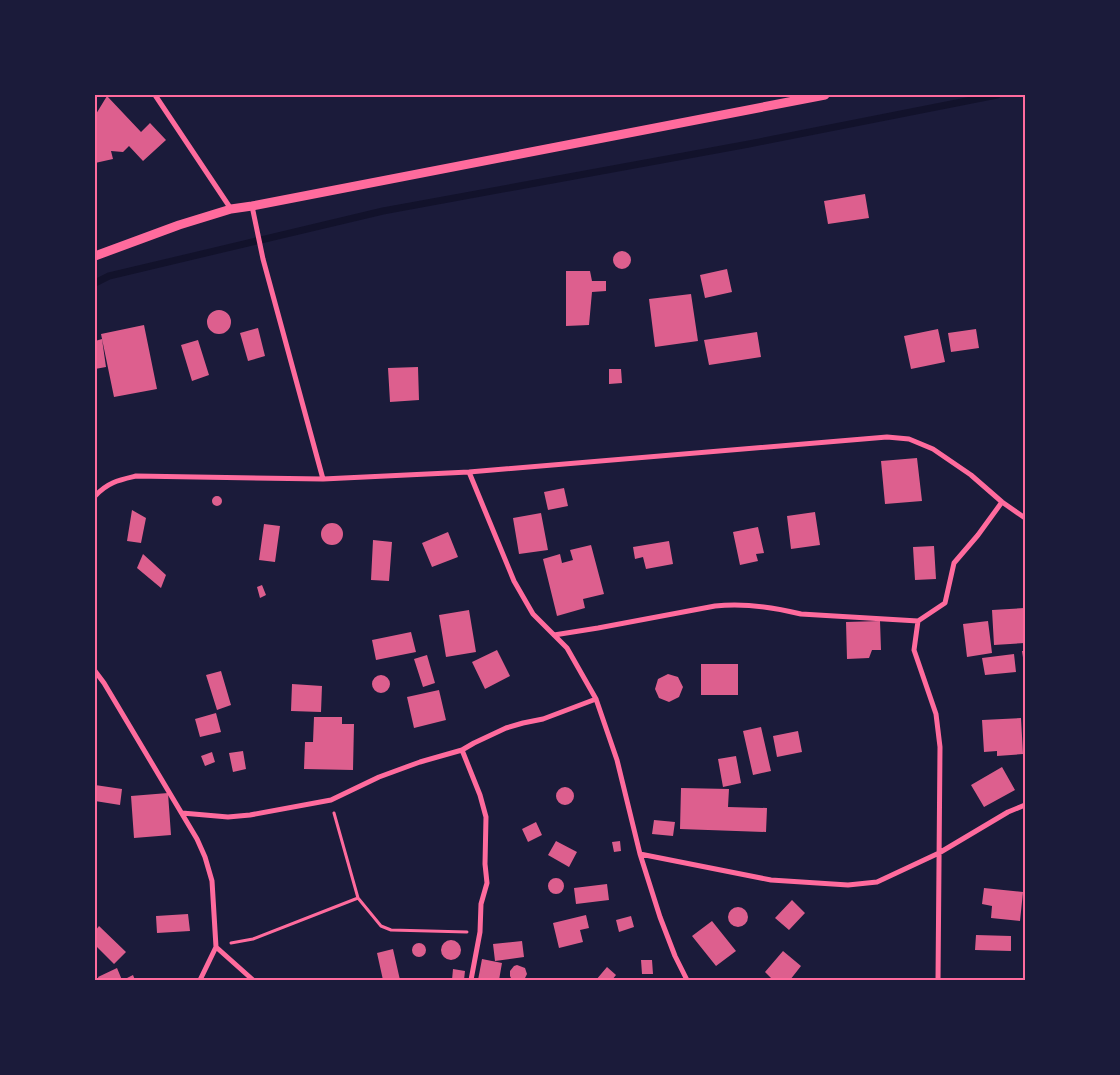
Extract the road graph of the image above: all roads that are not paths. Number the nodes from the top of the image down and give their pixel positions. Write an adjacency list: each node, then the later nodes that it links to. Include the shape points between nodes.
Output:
1 (155, 95): 4 (street)
2 (825, 95): 3 (street)
3 (252, 206): 4 (street); 7 (street, via 263,259)
4 (231, 208): 5 (street)
5 (95, 256)
6 (468, 472): 7 (street); 9 (street, via 887,437 909,439 933,449 971,475); 12 (street, via 514,581 533,614)
7 (323, 479): 8 (street, via 136,476 114,481)
8 (95, 496)
9 (1002, 502): 10 (street); 11 (street, via 954,563 945,603)
10 (1025, 518)
11 (918, 621): 12 (street, via 801,614 734,604); 18 (street, via 914,650 936,714 939,739)
12 (554, 635): 14 (street, via 567,648)
13 (95, 671): 17 (street)
14 (596, 699): 15 (street, via 543,719 506,728); 19 (street, via 617,760)
15 (462, 750): 17 (street, via 404,768 330,800 250,815); 23 (street, via 486,817 487,883 481,904 480,932)
16 (1025, 805): 18 (street)
17 (182, 814): 20 (street, via 201,848 212,882)
18 (939, 853): 19 (street, via 877,882 848,885 771,880); 25 (street)
19 (640, 854): 24 (street, via 660,917)
20 (216, 947): 21 (street); 22 (street)
21 (200, 980)
22 (253, 980)
23 (471, 980)
24 (687, 980)
25 (938, 980)

